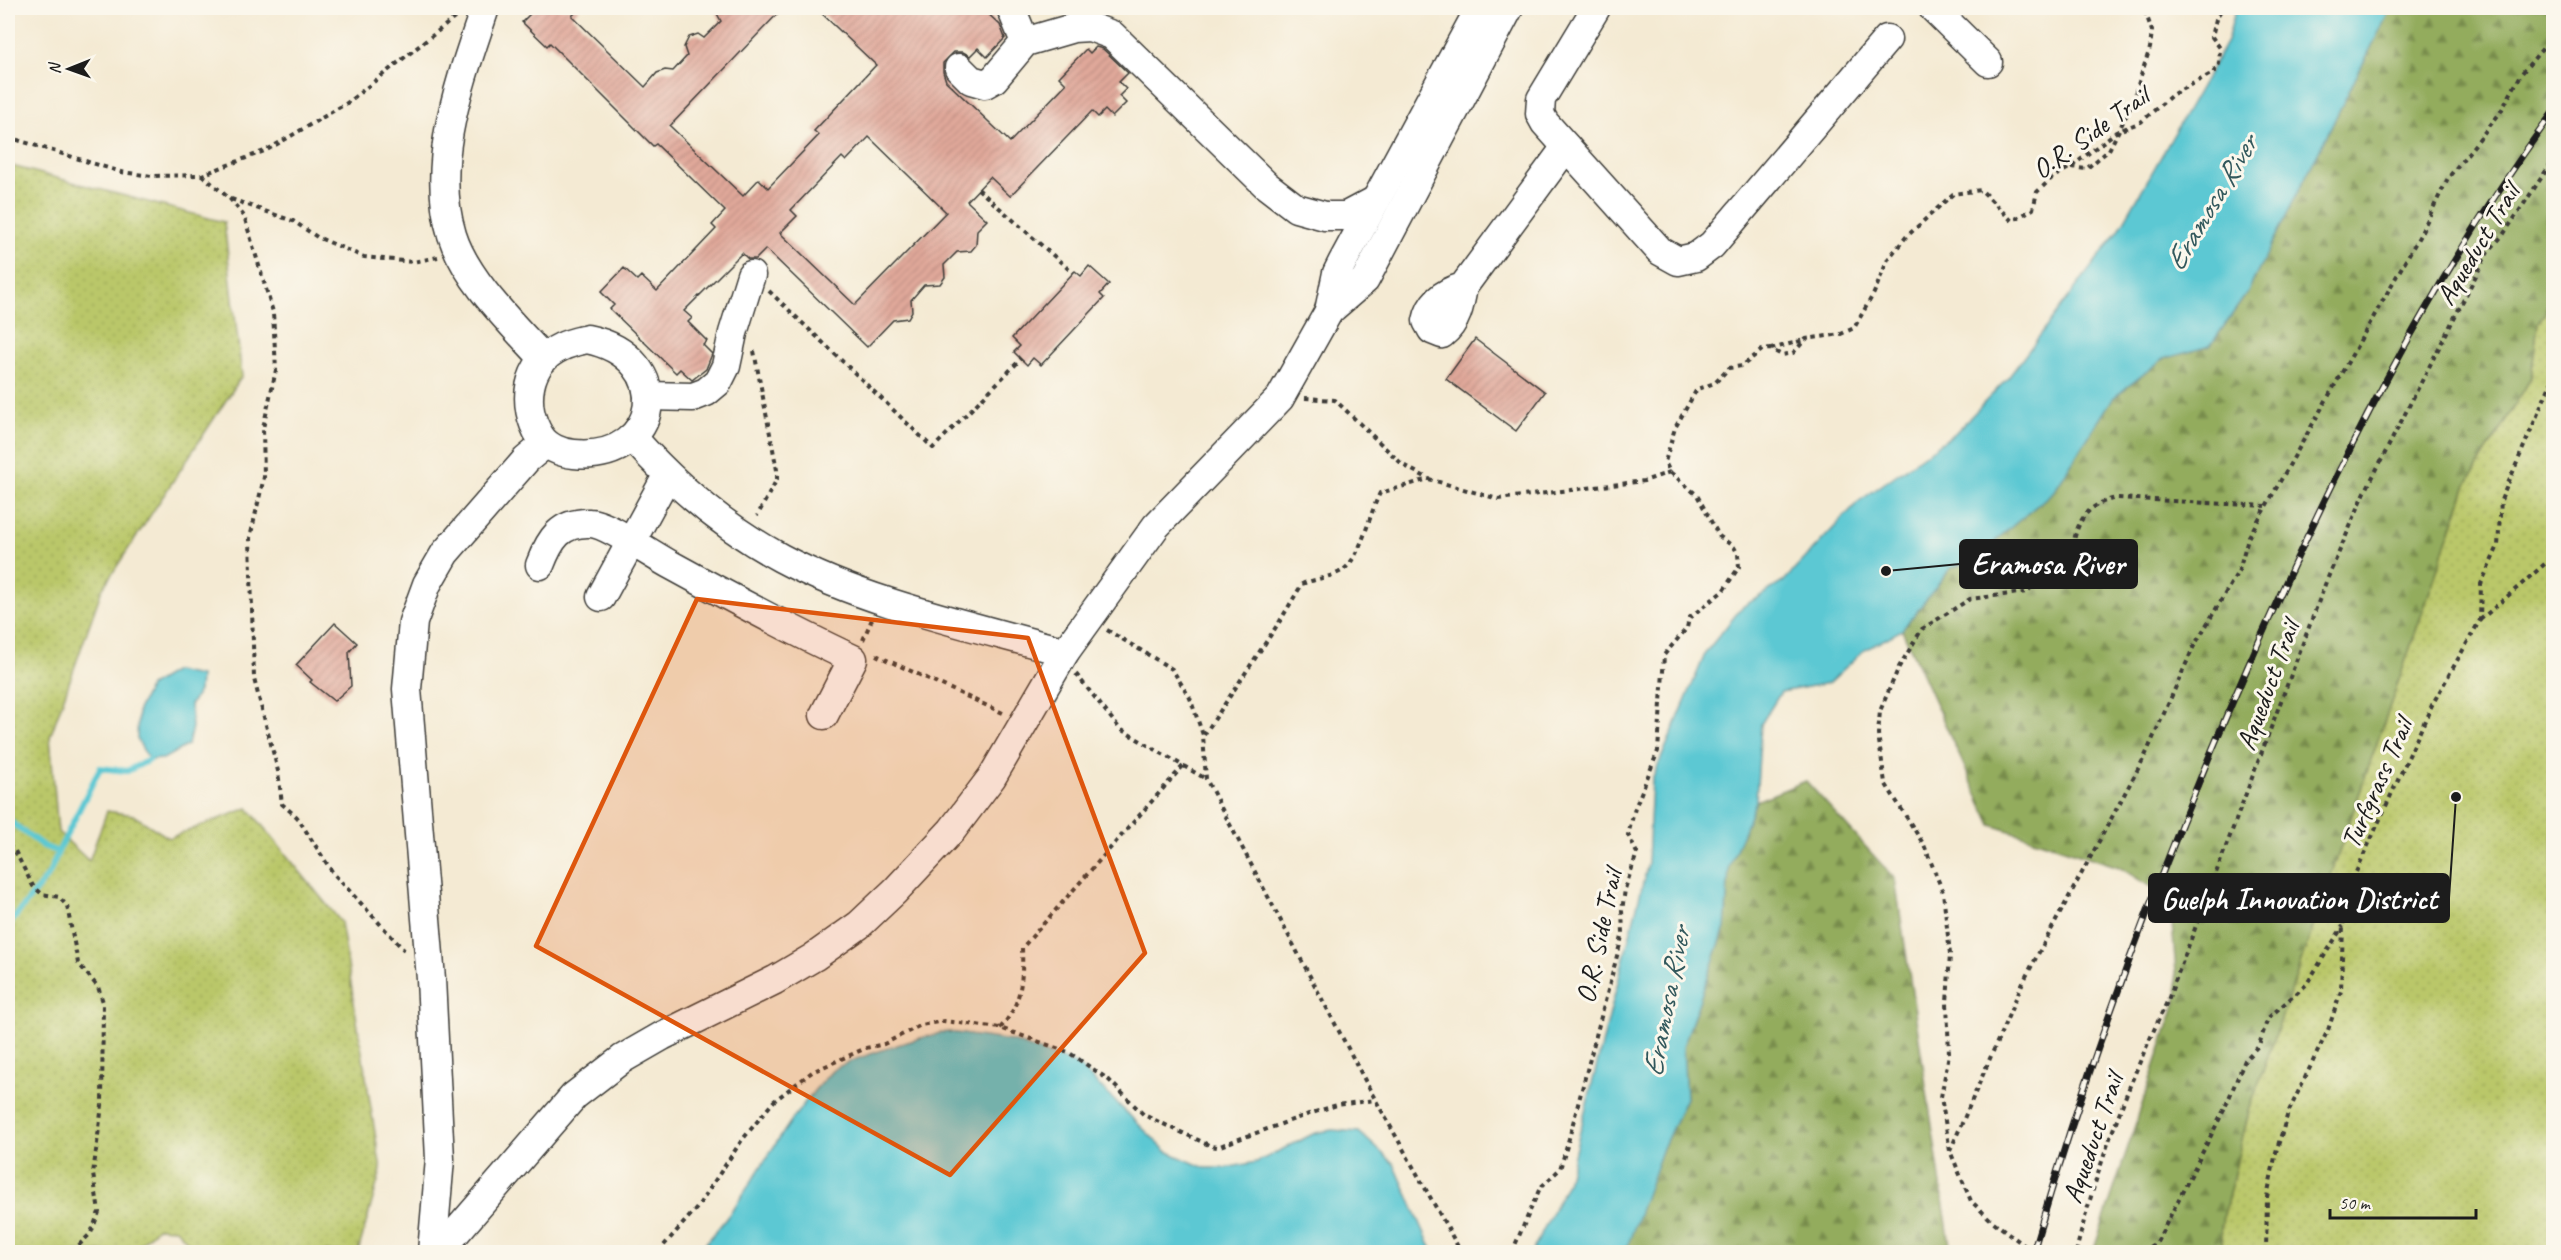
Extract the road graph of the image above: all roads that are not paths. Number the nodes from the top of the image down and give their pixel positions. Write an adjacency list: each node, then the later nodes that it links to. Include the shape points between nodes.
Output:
1 (1011, 8): 8 (lane)
2 (1480, 8): 12 (lane)
3 (1509, 8): 15 (lane, via 1365,280)
4 (1596, 8): 11 (lane, via 1540,105 1545,123)
5 (1933, 8): 9 (lane)
6 (471, 11): 16 (lane, via 465,69 445,150 445,201 452,236 470,270)
7 (1887, 39): 11 (lane, via 1712,245 1696,257 1678,261 1660,251)
8 (1025, 42): 10 (lane, via 994,79 985,84 971,80); 12 (lane, via 1073,28 1090,27 1112,35 1266,185 1296,208 1325,216 1346,216)
9 (1988, 62)
10 (959, 68)
11 (1566, 147): 14 (lane)
12 (1376, 200): 15 (lane, via 1337,273)
13 (751, 275): 17 (lane, via 718,382 693,397)
14 (1463, 287)
15 (1329, 311): 24 (lane, via 1280,398 1156,526)
16 (544, 358): 17 (lane, via 561,347 588,339 609,343 628,355 644,375); 19 (lane, via 532,375 528,398 532,422)
17 (648, 396): 18 (lane, via 646,416)
18 (633, 438): 19 (lane, via 615,451 592,456 567,453); 20 (lane)
19 (545, 444): 26 (lane, via 525,460 445,553 427,584 413,622 407,689 431,979 440,1159)
20 (667, 476): 21 (lane); 24 (lane, via 714,514 781,558 881,600)
21 (631, 542): 22 (lane, via 593,522 569,524 549,543); 23 (lane); 25 (lane, via 755,611 856,654)
22 (540, 565)
23 (601, 597)
24 (1063, 655): 27 (lane, via 992,777 952,830 895,891 859,925 775,980 662,1036 614,1065 574,1096)
25 (825, 716)
26 (432, 1252)
27 (439, 1252)

